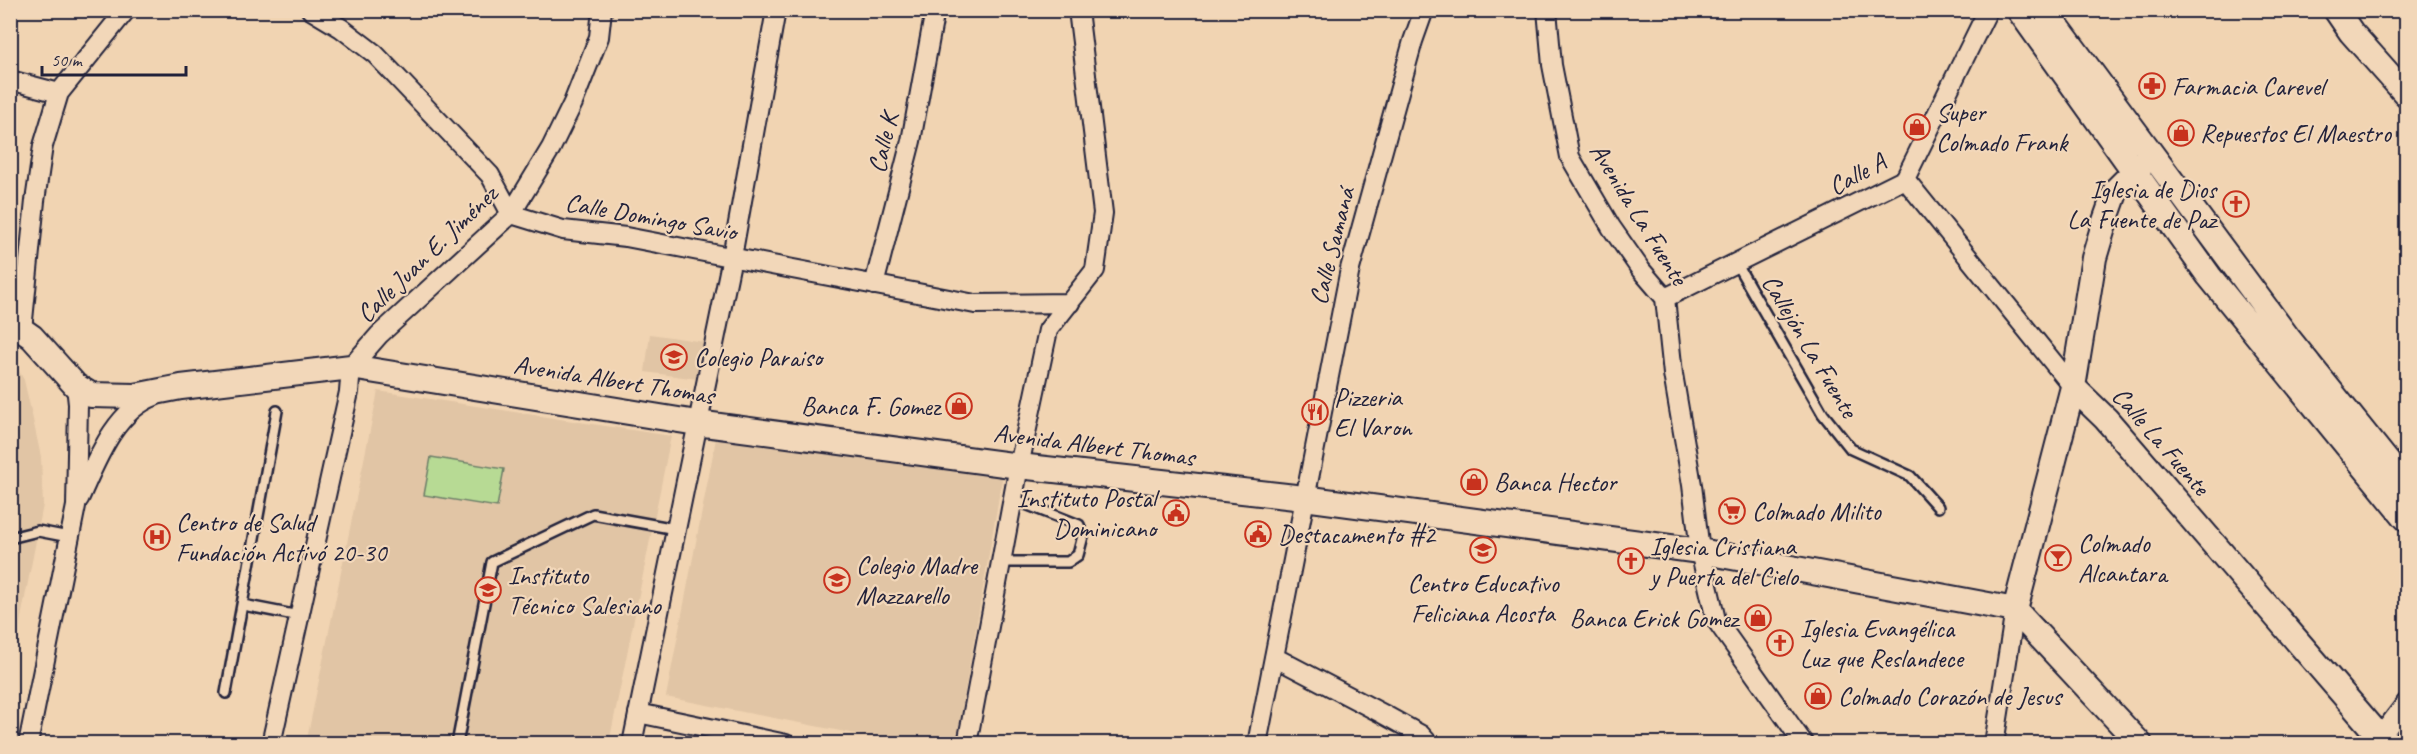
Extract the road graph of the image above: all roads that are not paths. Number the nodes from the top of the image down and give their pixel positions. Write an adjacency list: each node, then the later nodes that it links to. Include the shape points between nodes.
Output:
1 (126, 10): 14 (street)
2 (311, 10): 18 (street, via 375,54 490,175)
3 (602, 10): 18 (street, Calle Juan E. Jiménez, via 599,37 573,103)
4 (776, 10): 19 (street)
5 (935, 10): 21 (street, Calle K, via 911,141)
6 (1078, 10): 23 (street, via 1103,213 1095,270)
7 (1424, 10): 33 (street, Calle Samaná, via 1350,268)
8 (1547, 10): 22 (street, Avenida La Fuente, via 1552,64 1570,157 1611,227)
9 (1988, 10): 17 (street, Calle A)
10 (2019, 10): 16 (main road)
11 (2045, 10): 16 (main road)
12 (2336, 10): 15 (main road)
13 (10, 80): 14 (street)
14 (59, 93): 24 (street, via 43,146)
15 (2406, 94)
16 (2143, 163): 28 (main road, via 2116,190 2094,258); 32 (main road); 37 (main road, via 2209,276)
17 (1905, 179): 20 (street, Calle A); 28 (street, Calle La Fuente)
18 (511, 214): 19 (street, Calle Domingo Savio, via 563,230 626,237); 25 (street, Calle Juan E. Jiménez, via 379,335)
19 (732, 257): 21 (street, Calle Domingo Savio); 30 (street)
20 (1736, 263): 22 (street, Calle A); 36 (lane, Callejón La Fuente, via 1823,414 1851,449 1910,476)
21 (874, 285): 23 (street, Calle Domingo Savio, via 975,304)
22 (1665, 298): 41 (street, Avenida La Fuente, via 1672,374)
23 (1070, 303): 31 (street, via 1048,330)
24 (16, 329): 26 (main road, Avenida Albert Thomas, via 42,347)
25 (351, 367): 27 (main road, Avenida Albert Thomas); 30 (main road, Avenida Albert Thomas); 45 (street, via 349,392)
26 (76, 386): 27 (main road, Avenida Albert Thomas, via 91,395 115,396); 35 (street)
27 (181, 387): 35 (street, via 143,401 127,416 109,438)
28 (2073, 387): 44 (main road); 50 (main road, Calle La Fuente, via 2106,419)
29 (277, 411): 43 (lane)
30 (697, 423): 31 (main road, Avenida Albert Thomas); 38 (street)
31 (1019, 466): 33 (main road, Avenida Albert Thomas); 34 (street)
32 (2406, 485)
33 (1304, 498): 41 (main road, Avenida Albert Thomas); 46 (street, Calle Samaná)
34 (1013, 499): 42 (street); 42 (lane, via 1078,525 1083,536 1078,555 1068,562)
35 (76, 506): 39 (street)
36 (1938, 507)
37 (2406, 518)
38 (675, 529): 49 (street); 53 (lane, via 593,514 492,562)
39 (69, 537): 40 (lane, via 38,531); 51 (street)
40 (10, 538)
41 (1700, 551): 44 (main road, Avenida Albert Thomas); 59 (street, Avenida La Fuente, via 1716,620)
42 (1001, 562): 56 (street)
43 (243, 605): 45 (lane); 47 (lane)
44 (2016, 610): 60 (street); 61 (main road)
45 (299, 616): 52 (street)
46 (1274, 657): 57 (street, Calle Samaná); 58 (street, via 1393,719)
47 (226, 693)
48 (2406, 703): 50 (street)
49 (638, 713): 54 (street); 55 (street)
50 (2378, 741)
51 (28, 744)
52 (271, 744)
53 (457, 744)
54 (632, 744)
55 (786, 744)
56 (967, 744)
57 (1257, 744)
58 (1429, 744)
59 (1804, 744)
60 (1994, 744)
61 (2140, 744)

